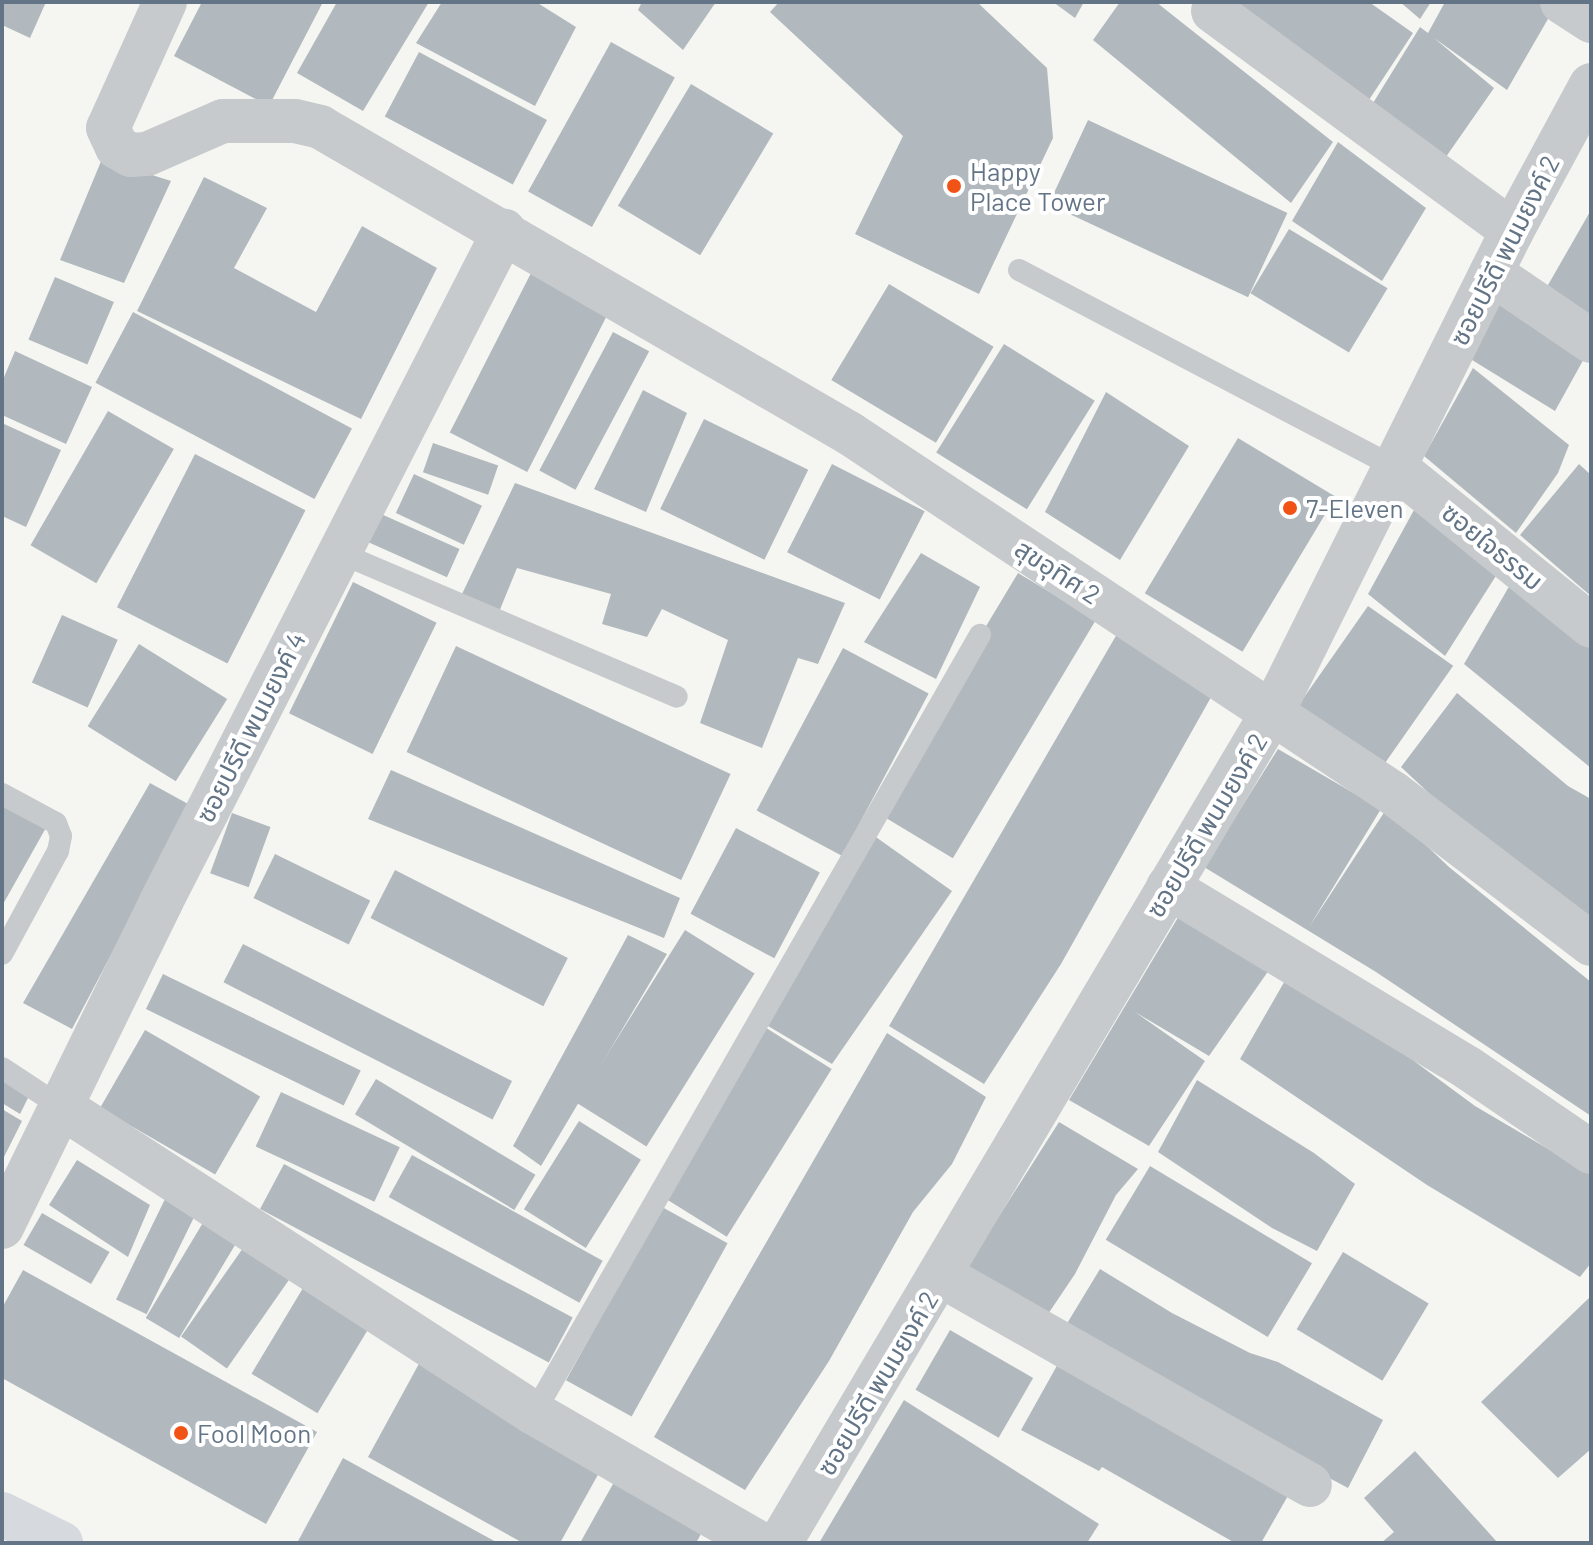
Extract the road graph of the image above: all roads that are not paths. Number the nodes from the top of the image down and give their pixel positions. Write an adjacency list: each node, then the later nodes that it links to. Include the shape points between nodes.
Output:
1 (165, 2): 6 (street, สุขอุทิศ 2, via 108,128 117,147 131,155 147,154 223,121 308,123)
2 (1562, 2): 4 (street)
3 (1213, 11): 7 (street)
4 (1591, 21)
5 (1591, 85): 7 (street, ซอยปรีดี พนมยงค์ 2)
6 (504, 231): 12 (street, ซอยปรีดี พนมยงค์ 4); 16 (street, สุขอุทิศ 2, via 849,433)
7 (1512, 231): 9 (street, ซอยปรีดี พนมยงค์ 2)
8 (1019, 270): 11 (lane)
9 (1491, 273): 10 (street); 11 (street, ซอยปรีดี พนมยงค์ 2)
10 (1591, 341)
11 (1395, 467): 13 (street, ซอยใจธรรม); 16 (street, ซอยปรีดี พนมยงค์ 2)
12 (340, 553): 15 (lane); 22 (street, ซอยปรีดี พนมยงค์ 4, via 161,902)
13 (1591, 626)
14 (980, 635): 26 (lane)
15 (677, 697)
16 (1272, 713): 18 (street, ซอยปรีดี พนมยงค์ 2); 19 (street, สุขอุทิศ 2, via 1393,793)
17 (2, 794): 20 (lane, via 56,823 61,836 58,851)
18 (1168, 887): 23 (street, via 1468,1068); 25 (street, ซอยปรีดี พนมยงค์ 2)
19 (1591, 944)
20 (2, 954)
21 (2, 1068): 22 (lane)
22 (63, 1108): 24 (street, ซอยปรีดี พนมยงค์ 4); 26 (street)
23 (1591, 1152)
24 (2, 1227)
25 (942, 1276): 27 (street); 31 (street, ซอยปรีดี พนมยงค์ 2)
26 (534, 1413): 30 (street)
27 (1310, 1485)
28 (2, 1514): 29 (main road)
29 (61, 1543)
30 (759, 1543)
31 (780, 1543)

